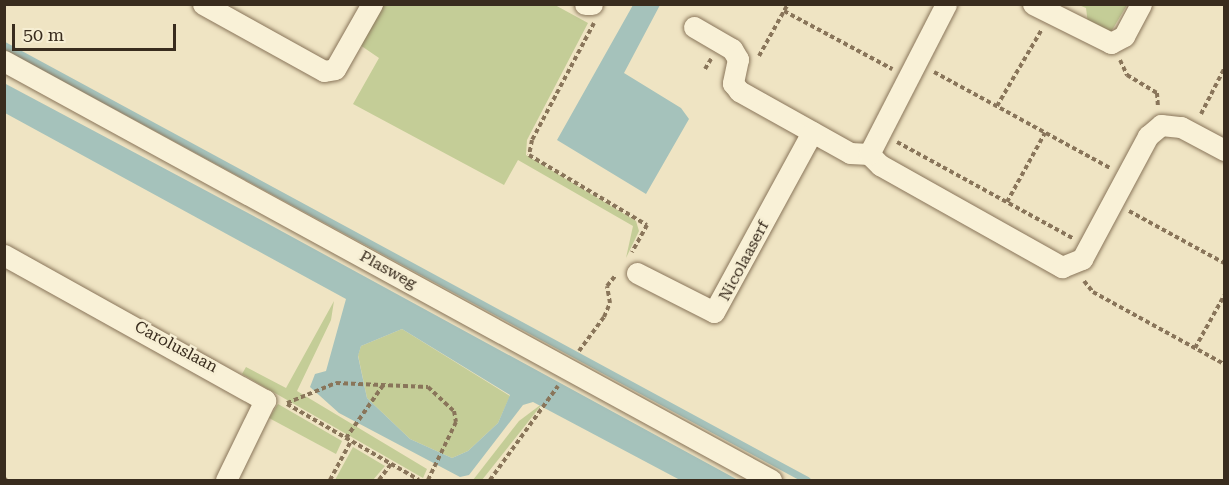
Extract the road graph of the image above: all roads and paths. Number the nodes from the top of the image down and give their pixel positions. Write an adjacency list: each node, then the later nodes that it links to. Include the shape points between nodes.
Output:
1 (202, 4): 2 (street, via 324,71 334,69)
2 (372, 4)
3 (585, 4): 7 (street)
4 (788, 4): 9 (path)
5 (946, 4): 15 (street)
6 (1142, 4): 11 (street, via 1124,36)
7 (592, 5): 30 (path, via 593,27 532,140 530,155 647,225)
8 (1042, 9): 11 (street); 16 (path)
9 (784, 11): 12 (path, via 759,56); 15 (path)
10 (694, 27): 12 (street)
11 (1111, 44): 17 (path, via 1127,75 1157,93)
12 (738, 59): 18 (street, via 733,83 739,91)
13 (4, 61): 49 (street, Plasweg)
14 (1224, 69): 19 (path)
15 (914, 71): 16 (path); 20 (street)
16 (997, 106): 21 (path)
17 (1161, 124): 19 (street); 24 (street, via 1148,136)
18 (812, 132): 23 (street, via 850,153); 30 (street, Nicolaaserf, via 714,312)
19 (1191, 132): 22 (street)
20 (880, 133): 23 (street); 25 (path)
21 (1045, 133): 24 (path); 25 (path)
22 (1224, 150)
23 (868, 154): 31 (street, via 969,217 1062,267)
24 (1126, 177): 26 (street)
25 (1007, 202): 27 (path)
26 (1112, 202): 27 (street); 29 (path)
27 (1088, 247): 31 (street)
28 (4, 255): 38 (street, Caroluslaan)
29 (1224, 263)
30 (629, 266): 34 (path, via 607,286 610,303 604,317)
31 (1073, 266): 33 (path, via 1093,292)
32 (1224, 296): 33 (path)
33 (1195, 348): 35 (path)
34 (573, 361)
35 (1224, 364)
36 (563, 377): 48 (path, via 543,411)
37 (384, 383): 39 (path, via 336,382); 40 (path); 43 (path, via 422,385 448,404 456,422)
38 (265, 400): 39 (path); 44 (street)
39 (287, 403): 40 (path)
40 (346, 438): 41 (path)
41 (351, 441): 42 (path); 45 (path)
42 (391, 464): 46 (path); 47 (path)
43 (428, 479)
44 (226, 480)
45 (330, 480)
46 (379, 480)
47 (419, 480)
48 (490, 480)
49 (771, 480)

